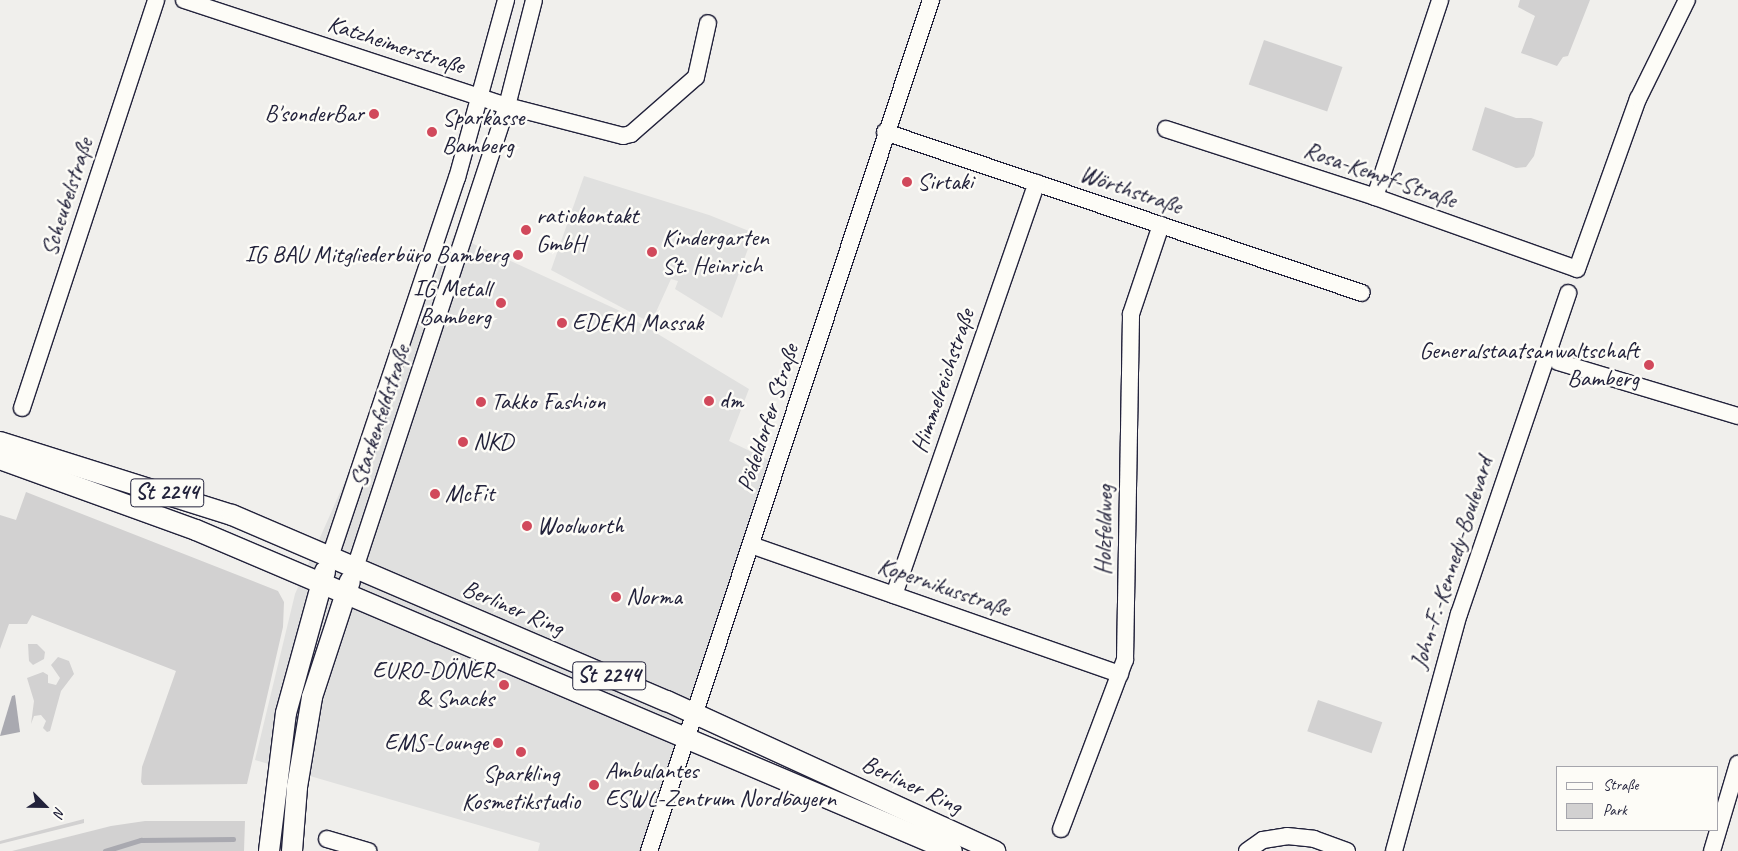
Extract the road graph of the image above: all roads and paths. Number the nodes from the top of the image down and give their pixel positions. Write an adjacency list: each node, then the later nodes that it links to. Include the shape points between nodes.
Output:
1 (156, 0): 19 (street, Scheubelstraße)
2 (184, 0): 9 (street, Katzheimerstraße)
3 (506, 0): 9 (street, Starkenfeldstraße)
4 (534, 0): 10 (street, Starkenfeldstraße)
5 (931, 0): 12 (street, Pödeldorfer Straße)
6 (1440, 0): 14 (street)
7 (1687, 0): 14 (street, Rosa-Kempf-Straße, via 1638,100 1576,269)
8 (708, 23): 10 (street, Katzheimerstraße, via 696,77 631,134 623,136)
9 (480, 98): 10 (street, Katzheimerstraße); 24 (street, Starkenfeldstraße, via 457,178)
10 (507, 106): 25 (street, Starkenfeldstraße)
11 (1166, 130): 14 (street, Rosa-Kempf-Straße)
12 (886, 132): 13 (street, Wörthstraße); 23 (street, Pödeldorfer Straße)
13 (1037, 184): 15 (street, Wörthstraße); 28 (street, Himmelreichstraße)
14 (1375, 197)
15 (1161, 225): 16 (street, Wörthstraße); 29 (street, Holzfeldweg, via 1131,314 1126,641)
16 (1362, 293)
17 (1568, 293): 45 (street, John-F.-Kennedy-Boulevard, via 1454,630)
18 (1558, 362): 20 (street)
19 (22, 408)
20 (1738, 416)
21 (0, 442): 24 (main road, Berliner Ring / St 2244, via 232,515)
22 (0, 459): 26 (main road, Berliner Ring / St 2244, via 196,530)
23 (752, 545): 28 (street, Kopernikusstraße); 30 (street, Pödeldorfer Straße)
24 (330, 557): 25 (main road, Berliner Ring / St 2244); 26 (main road, Starkenfeldstraße)
25 (355, 568): 27 (main road, Starkenfeldstraße); 30 (main road, Berliner Ring / St 2244)
26 (321, 584): 27 (main road, Berliner Ring / St 2244); 37 (main road, Starkenfeldstraße, via 286,713)
27 (346, 594): 31 (main road, Berliner Ring / St 2244); 38 (main road, Starkenfeldstraße, via 312,697 297,787)
28 (894, 595): 29 (street, Kopernikusstraße)
29 (1120, 674): 33 (street, Holzfeldweg)
30 (695, 713): 31 (street, Pödeldorfer Straße); 42 (main road, Berliner Ring / St 2244)
31 (687, 739): 40 (street, Pödeldorfer Straße); 41 (main road, Berliner Ring / St 2244)
32 (1738, 764): 34 (street)
33 (1061, 829)
34 (1718, 831)
35 (1718, 831): 46 (street)
36 (327, 839): 39 (street)
37 (270, 851)
38 (292, 851)
39 (368, 851)
40 (649, 851)
41 (952, 851)
42 (995, 851)
43 (1247, 851): 44 (street, via 1263,840 1286,836 1314,839)
44 (1347, 851)
45 (1394, 851)
46 (1712, 851)

